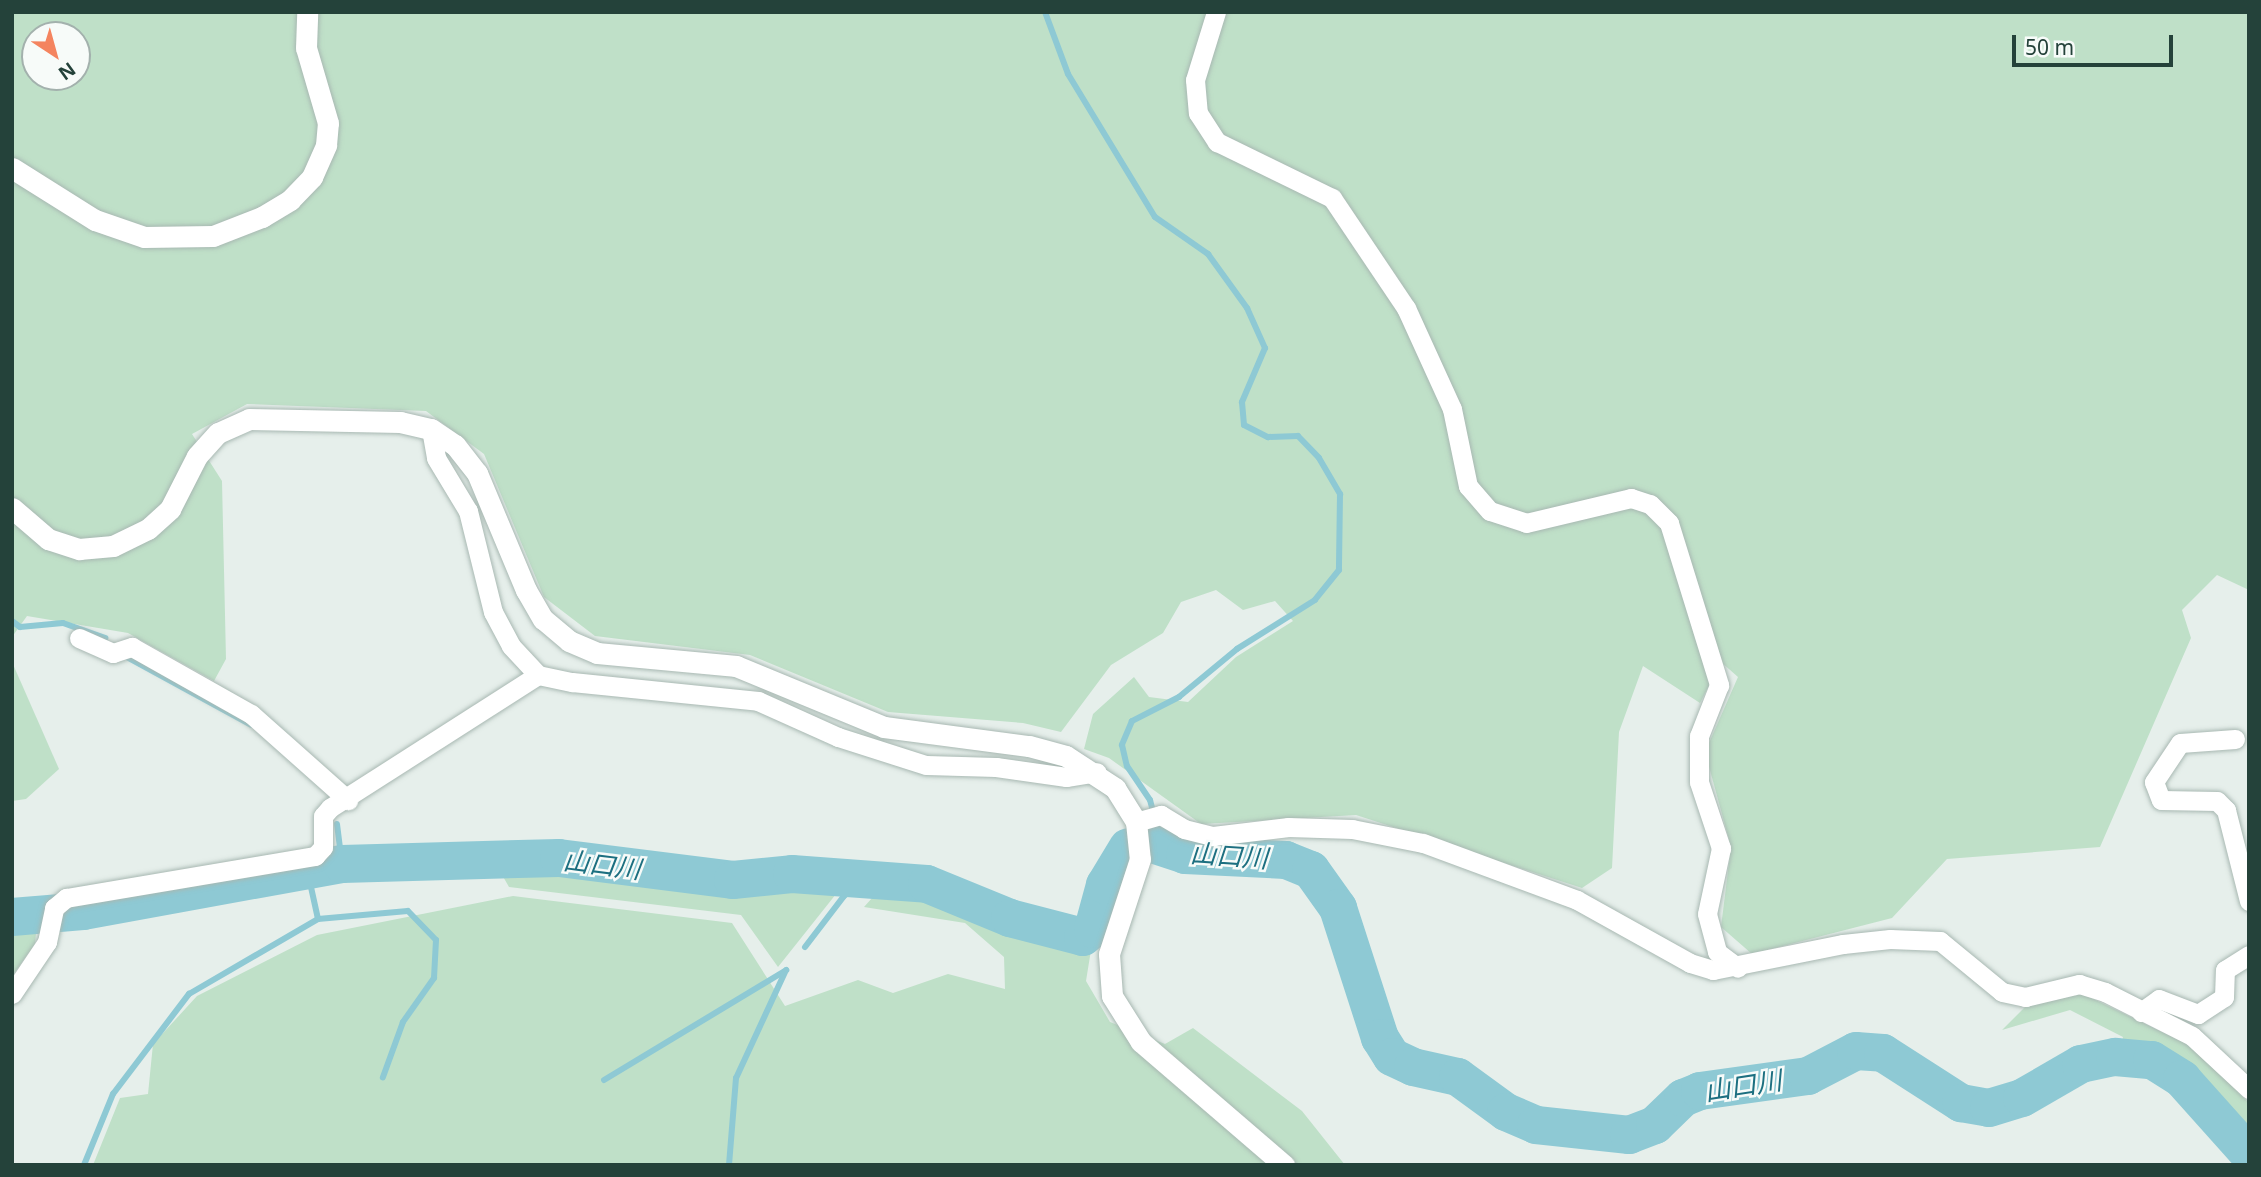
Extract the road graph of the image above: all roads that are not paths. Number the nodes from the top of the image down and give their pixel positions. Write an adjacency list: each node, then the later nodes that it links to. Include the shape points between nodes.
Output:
1 (307, 12): 3 (street, via 306,48 328,123 326,145 312,177 290,200 262,217 213,236 144,237 95,220)
2 (1216, 12): 14 (street, via 1195,80 1198,113 1217,142 1332,198 1406,308 1452,409 1468,485 1490,511 1525,523 1631,498 1650,504 1669,523 1719,685 1699,736 1699,782 1721,848 1707,914 1717,952)
3 (12, 168)
4 (431, 429): 5 (street, via 400,422 249,419 218,433 197,456 170,509 148,529 113,546 79,550 48,539); 7 (street, via 436,458 468,511 493,612 511,646); 9 (street, via 455,445 477,473 526,590 543,619 569,641 597,653 736,666 884,727 1028,746)
5 (12, 508)
6 (79, 638): 10 (street, via 113,653 132,648 251,714)
7 (538, 675): 9 (street, via 758,701 838,737 926,765 996,767 1066,777); 10 (street)
8 (2235, 739): 12 (street, via 2180,744 2154,782 2161,800 2217,801 2226,810)
9 (1097, 772): 11 (street)
10 (348, 800): 15 (street, via 323,816 323,847 315,856 66,898 54,908 47,942)
11 (1148, 819): 14 (street, via 1213,836 1287,827 1352,829 1423,843 1577,900 1690,962 1713,970); 18 (street, via 1109,954 1112,996 1141,1042)
12 (2249, 901)
13 (2249, 955): 16 (street, via 2225,970 2224,997 2198,1014 2159,999)
14 (1738, 968): 16 (street, via 1843,944 1890,939 1940,941 2002,992 2025,997 2079,984)
15 (12, 994)
16 (2141, 1012): 17 (street, via 2193,1036)
17 (2249, 1089)
18 (1284, 1165)

